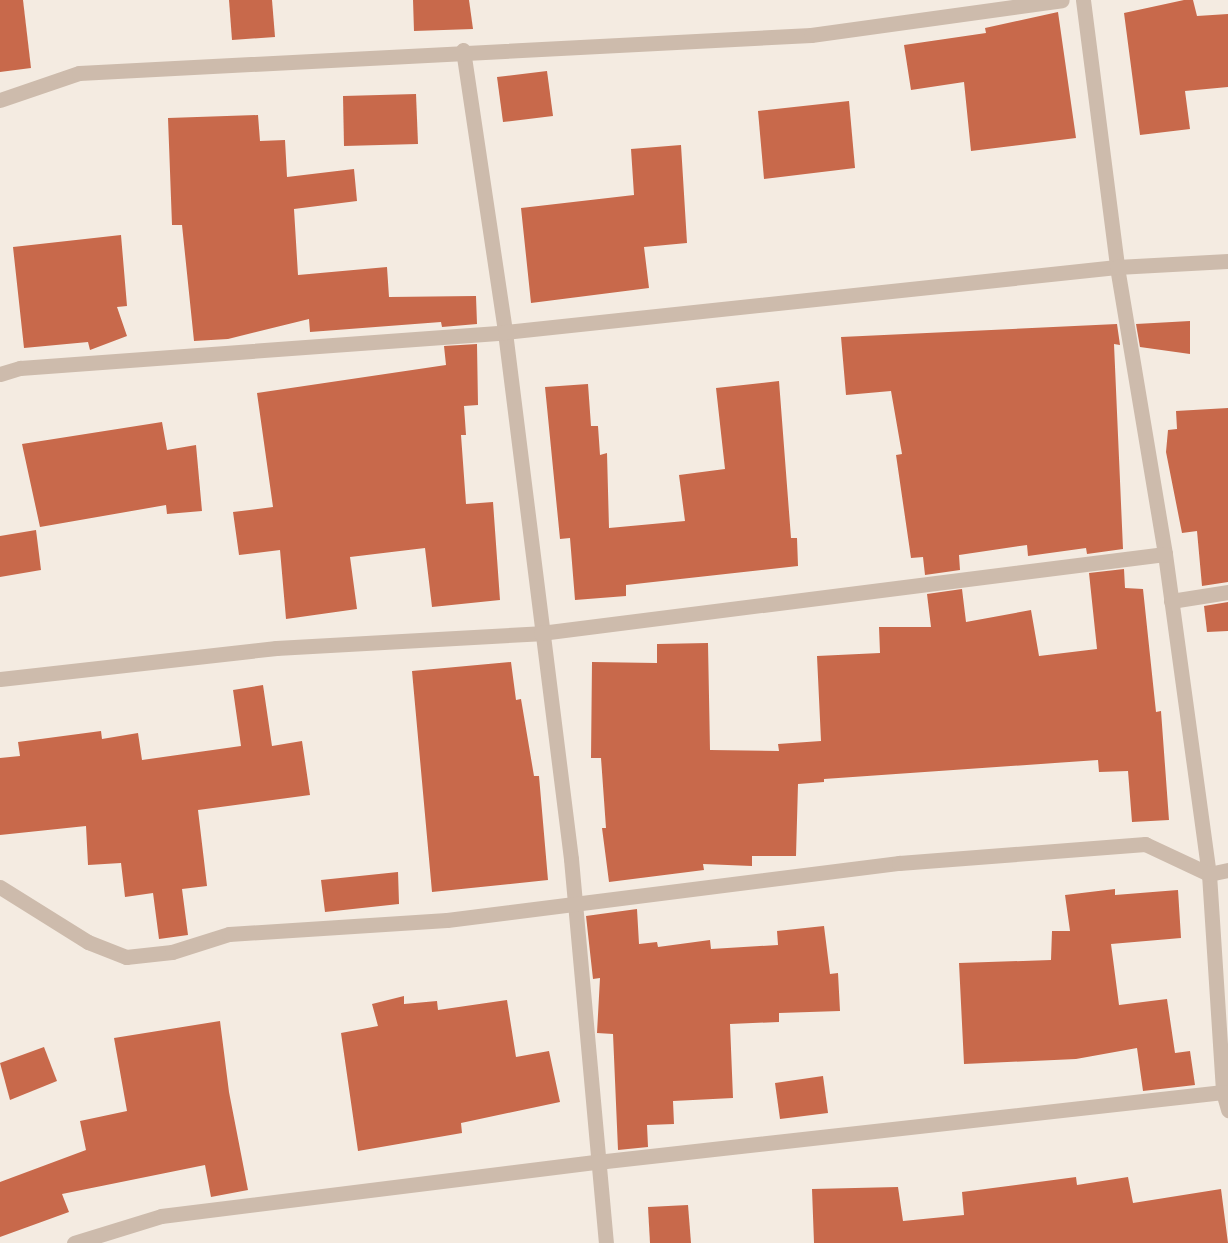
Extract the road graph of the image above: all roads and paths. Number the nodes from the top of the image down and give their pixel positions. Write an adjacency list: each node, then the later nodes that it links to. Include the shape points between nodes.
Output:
1 (1062, 0): 3 (street, via 811,35)
2 (1083, 0): 6 (street)
3 (463, 50): 4 (street, via 273,65 79,73); 7 (street)
4 (0, 100)
5 (1228, 261): 6 (street)
6 (1117, 267): 7 (street); 9 (street)
7 (505, 332): 8 (street, via 20,368); 12 (street)
8 (0, 374)
9 (1165, 554): 11 (street); 12 (street)
10 (1228, 592): 11 (street)
11 (1171, 601): 15 (street)
12 (541, 633): 13 (street, via 276,648); 17 (street)
13 (0, 679)
14 (1228, 870): 15 (street)
15 (1209, 874): 17 (street, via 1145,844 899,862); 18 (street)
16 (0, 887): 17 (street, via 88,942 126,957 171,952 229,934 447,920)
17 (576, 903): 20 (street)
18 (1223, 1092): 19 (street); 20 (street)
19 (1228, 1110)
20 (597, 1162): 21 (street, via 162,1216); 22 (street)
21 (74, 1243)
22 (606, 1243)

